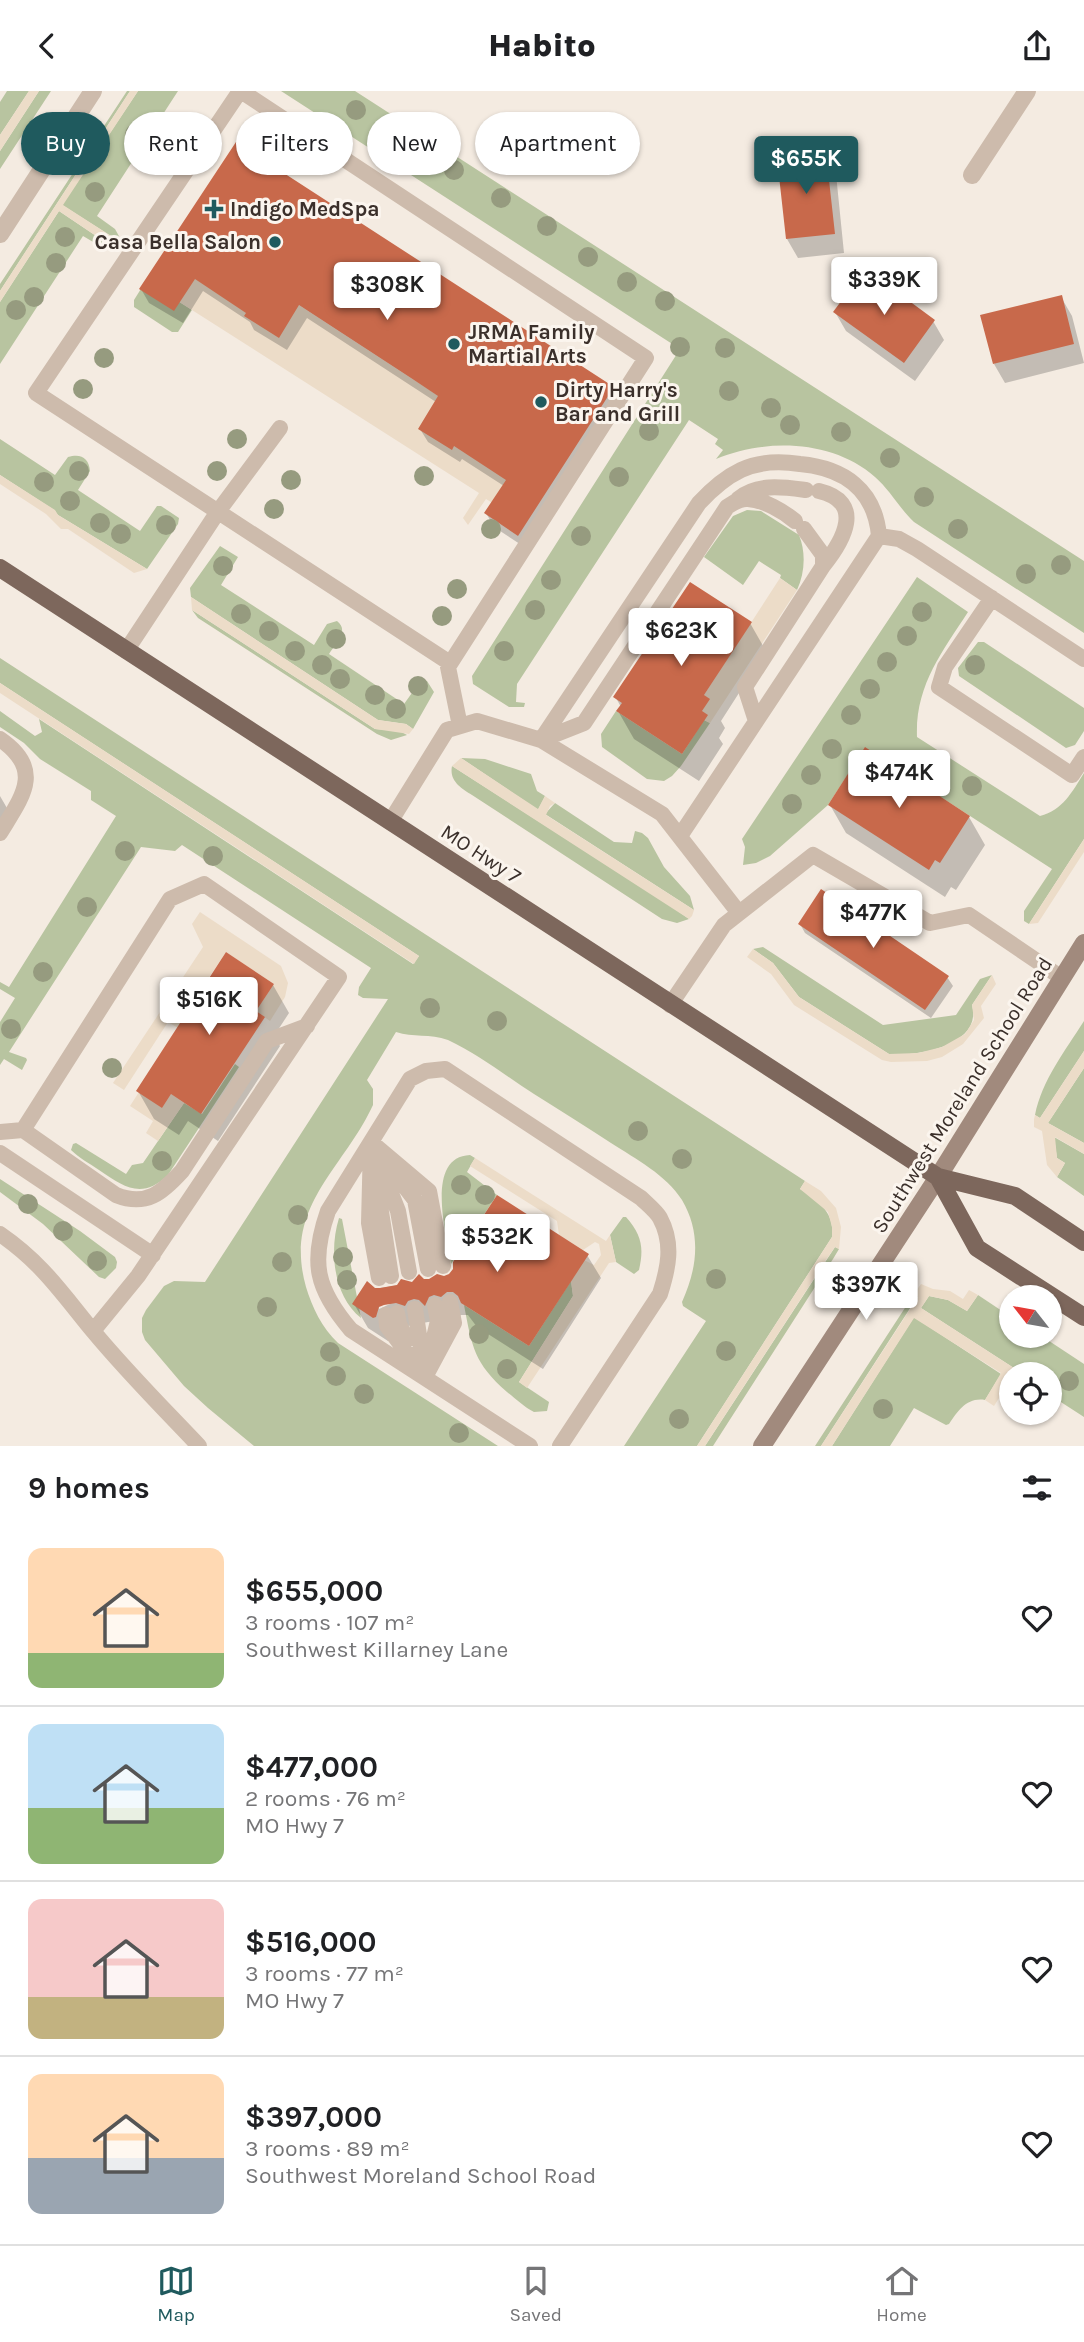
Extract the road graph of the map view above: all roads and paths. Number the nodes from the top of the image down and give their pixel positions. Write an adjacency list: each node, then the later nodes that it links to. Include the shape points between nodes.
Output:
1 (93, 91): 5 (street)
2 (240, 91): 8 (lane, via 36,393); 15 (lane, via 646,358)
3 (1027, 91): 4 (street)
4 (972, 175)
5 (0, 234)
6 (280, 428): 8 (lane)
7 (736, 501): 10 (lane, via 748,499 782,511 823,555); 10 (lane, via 748,491 762,488 834,495 847,516 838,548); 19 (lane, via 727,507 584,723)
8 (217, 513): 13 (lane); 15 (lane)
9 (879, 536): 12 (lane, via 917,548); 16 (lane); 19 (lane, via 877,517 867,497 852,482 823,466 776,461 743,469 716,484)
10 (823, 566): 16 (lane, via 745,687)
11 (0, 569): 13 (main road, MO Hwy 7)
12 (992, 598): 14 (lane); 20 (lane, via 945,667 939,687 1072,775)
13 (126, 651): 21 (main road, MO Hwy 7)
14 (1084, 659)
15 (450, 663): 17 (lane)
16 (757, 721): 23 (lane)
17 (460, 726): 19 (lane, via 477,721); 21 (lane, via 447,730)
18 (0, 739): 22 (lane, via 26,766 27,780 24,794)
19 (541, 740): 23 (lane, via 662,814)
20 (1084, 757)
21 (390, 822): 27 (main road, MO Hwy 7)
22 (0, 834)
23 (680, 837): 24 (lane)
24 (739, 913): 26 (lane, via 813,855 930,923 969,915); 27 (lane, via 724,925)
25 (1084, 943): 26 (main road, Southwest Moreland School Road)
26 (1062, 978): 33 (main road, Southwest Moreland School Road)
27 (670, 1005): 33 (main road, MO Hwy 7)
28 (307, 1026): 29 (lane, via 267,1041 182,1171 154,1196 129,1200 116,1195); 29 (lane, via 339,977 204,884 170,899); 36 (lane)
29 (23, 1130): 30 (lane)
30 (0, 1132)
31 (370, 1142): 37 (lane, via 429,1191); 38 (lane, via 398,1210); 39 (lane); 45 (lane, via 328,1211 320,1234 321,1286 351,1330); 48 (lane, via 410,1079 446,1069 641,1198 659,1218 669,1267 660,1294)
32 (0, 1153): 36 (lane)
33 (938, 1177): 35 (main road, MO Hwy 7, via 1015,1196); 43 (main road, MO Hwy 7, via 977,1248); 49 (main road, Southwest Moreland School Road)
34 (0, 1234): 44 (lane, via 50,1276)
35 (1084, 1242)
36 (153, 1255): 44 (lane)
37 (435, 1267)
38 (409, 1272)
39 (385, 1277)
40 (442, 1303): 45 (lane)
41 (415, 1309): 45 (lane)
42 (391, 1314): 45 (lane, via 387,1326)
43 (1084, 1317)
44 (93, 1331): 46 (lane)
45 (425, 1377): 47 (lane)
46 (199, 1446)
47 (530, 1446)
48 (560, 1446)
49 (762, 1446)

